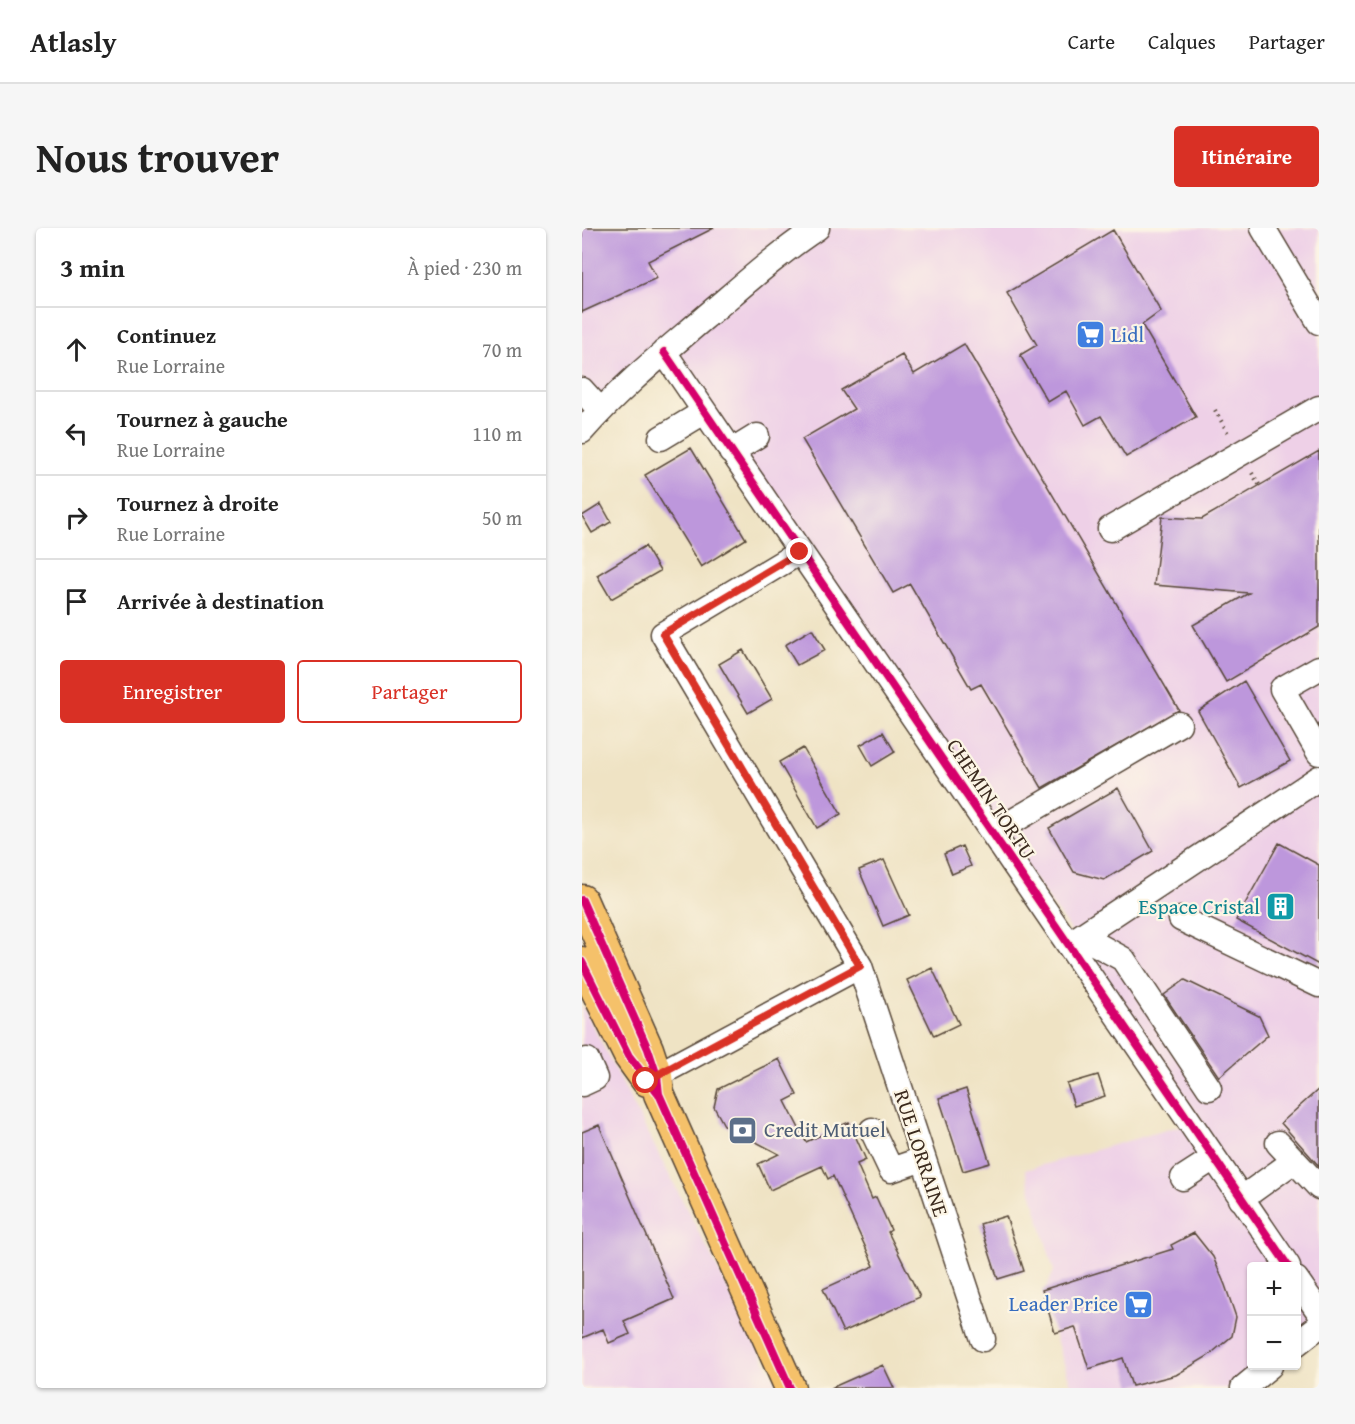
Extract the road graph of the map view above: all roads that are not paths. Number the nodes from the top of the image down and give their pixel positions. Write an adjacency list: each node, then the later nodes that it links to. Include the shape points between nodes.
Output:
1 (817, 228): 4 (street, via 788,247)
2 (1263, 228): 3 (street)
3 (1319, 322)
4 (664, 352): 7 (street); 8 (street, CHEMIN TORTU)
5 (582, 390): 7 (street)
6 (1319, 408): 13 (street)
7 (600, 410): 9 (street)
8 (704, 412): 11 (street); 12 (street, CHEMIN TORTU)
9 (582, 431)
10 (757, 436): 12 (street)
11 (661, 438)
12 (731, 452): 14 (street, CHEMIN TORTU)
13 (1110, 529)
14 (800, 552): 19 (street, CHEMIN TORTU); 24 (street, RUE LORRAINE, via 663,634)
15 (1319, 668): 17 (street, via 1282,689)
16 (1179, 724): 19 (street)
17 (1319, 753)
18 (1319, 778): 22 (street)
19 (993, 834): 22 (street, CHEMIN TORTU)
20 (582, 900): 27 (main road, via 648,1049)
21 (1181, 919): 25 (street)
22 (1075, 940): 29 (street, via 1123,959); 32 (street, CHEMIN TORTU)
23 (582, 962): 27 (main road, via 629,1056)
24 (860, 966): 27 (street); 33 (street, RUE LORRAINE)
25 (1319, 985)
26 (587, 1060): 28 (street, via 595,1078)
27 (654, 1083): 45 (main road)
28 (582, 1084)
29 (1209, 1088)
30 (872, 1130): 33 (street, via 891,1170)
31 (1278, 1143): 34 (street)
32 (1214, 1158): 35 (street); 37 (street, CHEMIN TORTU)
33 (924, 1159): 42 (street, RUE LORRAINE)
34 (1294, 1161): 36 (street); 37 (street)
35 (1184, 1178)
36 (1319, 1187)
37 (1241, 1199): 38 (street, CHEMIN TORTU)
38 (1285, 1262)
39 (1301, 1286): 40 (street)
40 (1319, 1312)
41 (1319, 1326): 43 (street)
42 (983, 1339)
43 (1301, 1340)
44 (1264, 1370): 46 (street)
45 (790, 1388)
46 (1243, 1388)

